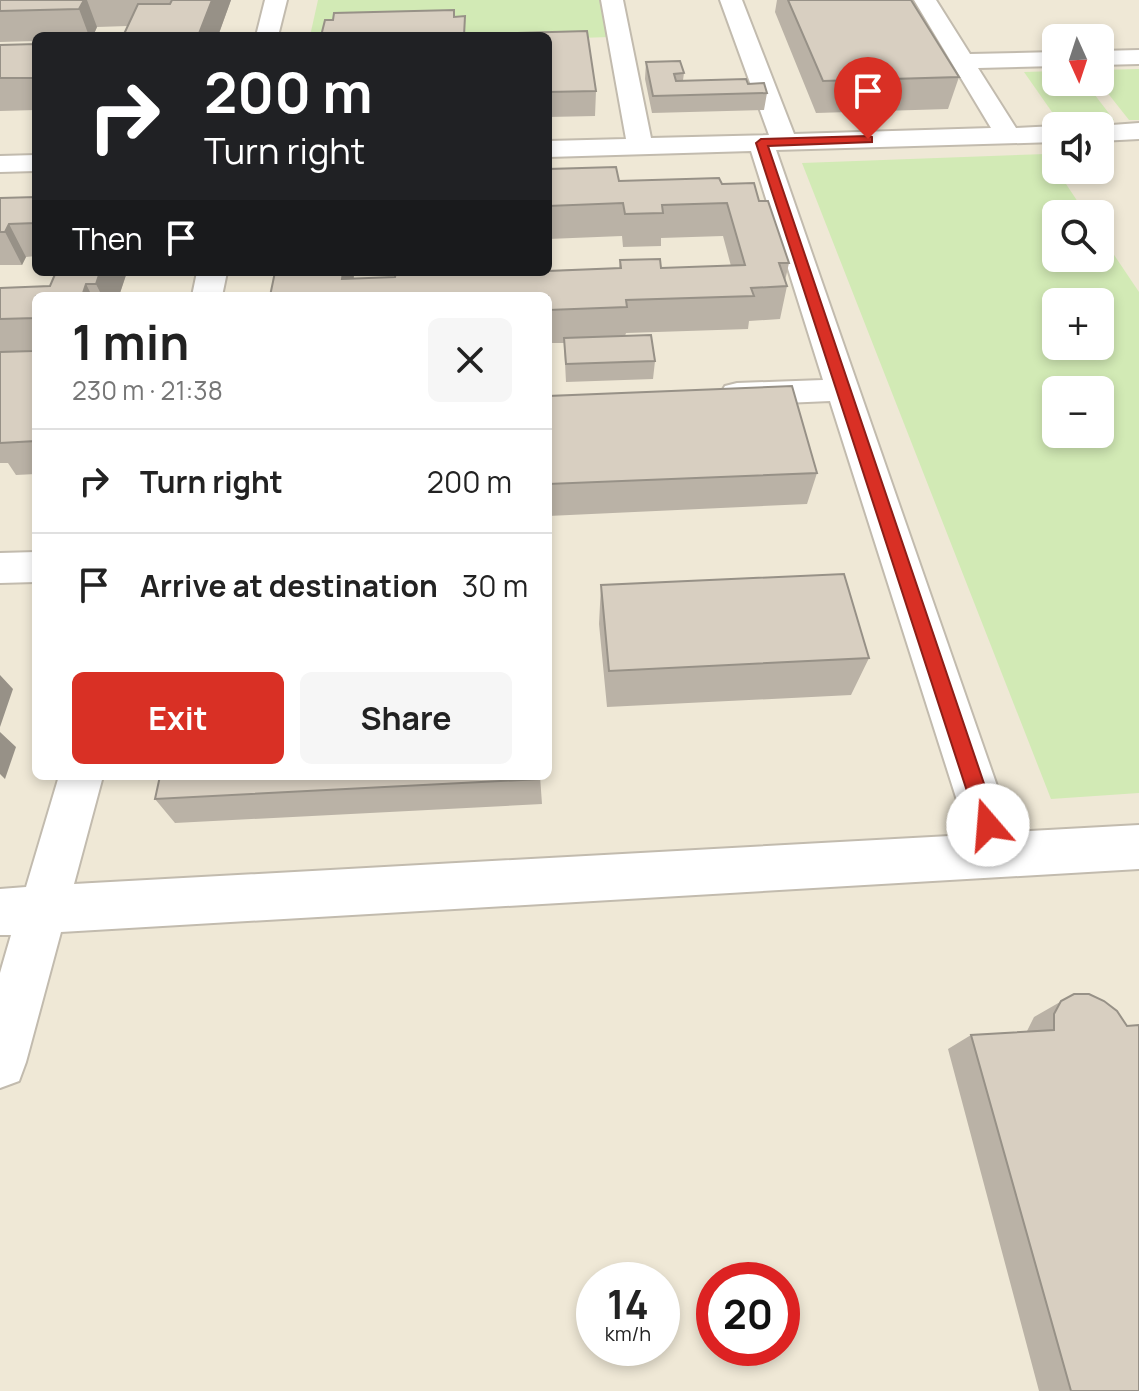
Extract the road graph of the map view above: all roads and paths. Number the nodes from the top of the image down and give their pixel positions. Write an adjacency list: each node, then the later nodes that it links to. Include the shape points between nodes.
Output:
1 (276, 0): 5 (lane)
2 (612, 0): 15 (lane)
3 (731, 0): 14 (lane)
4 (925, 0): 9 (lane)
5 (268, 32)
6 (1139, 57): 7 (lane)
7 (1114, 58)
8 (1042, 59): 9 (lane)
9 (962, 61): 13 (lane)
10 (1139, 131): 11 (lane)
11 (1114, 132)
12 (1042, 134): 13 (lane)
13 (1008, 135): 14 (lane)
14 (772, 142): 15 (lane); 19 (lane)
15 (640, 146): 16 (lane)
16 (552, 149)
17 (32, 163): 18 (lane)
18 (0, 164)
19 (843, 390): 20 (lane); 25 (lane)
20 (703, 395)
21 (32, 567): 22 (lane)
22 (0, 568)
23 (79, 780): 26 (lane)
24 (1139, 847): 25 (lane)
25 (997, 854): 26 (lane)
26 (22, 910): 27 (lane)
27 (0, 1062)

